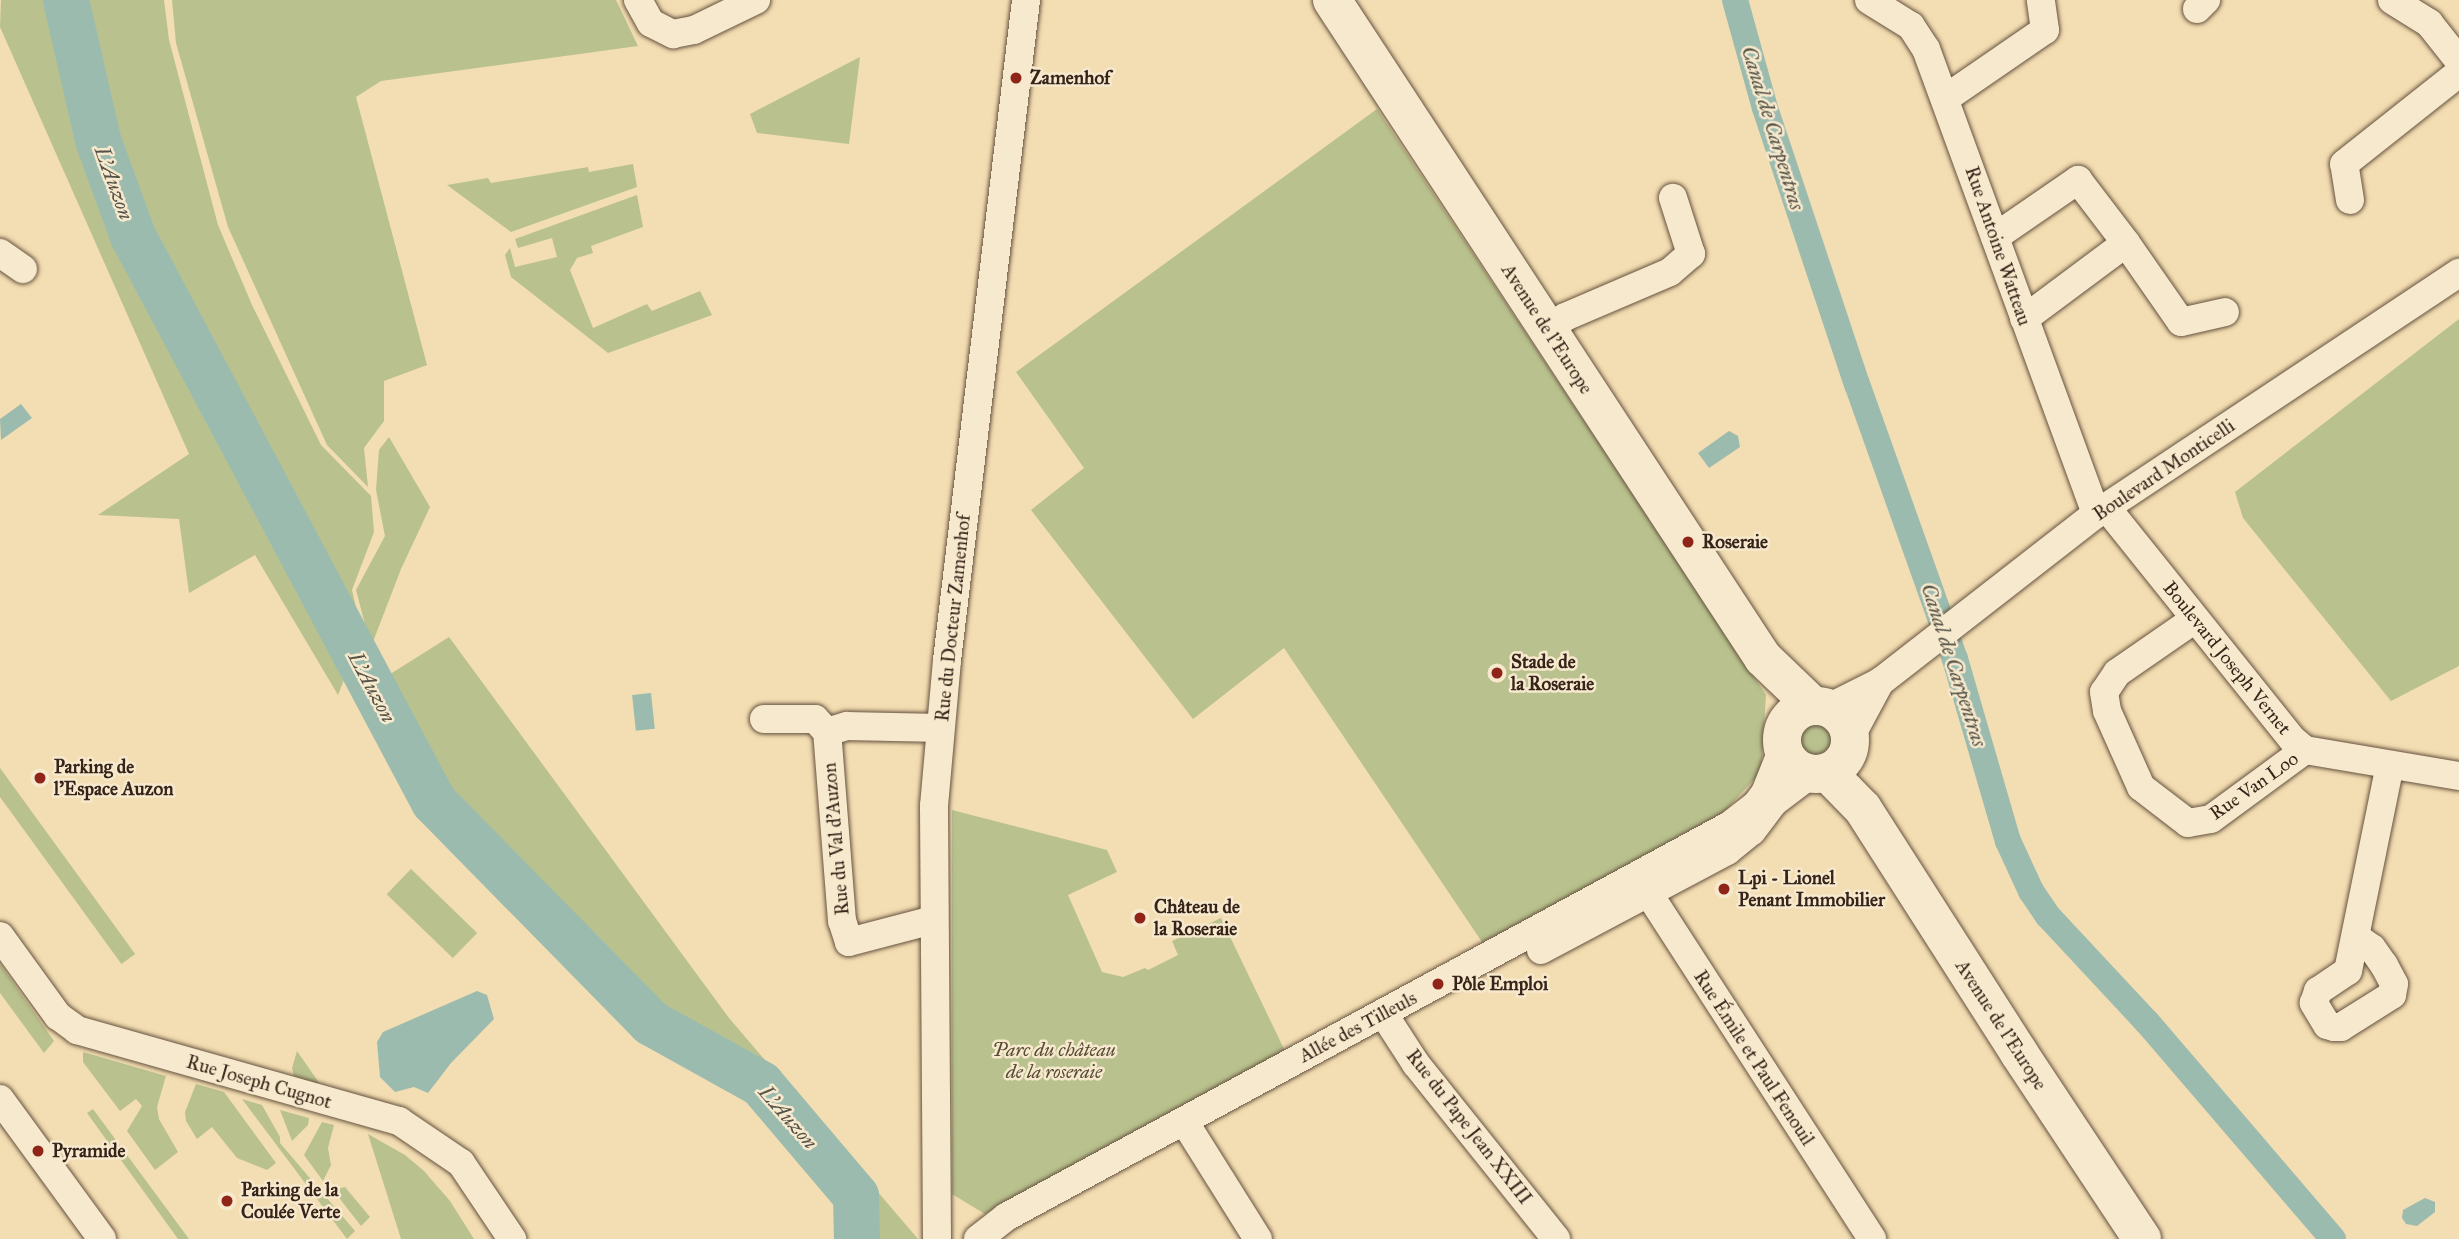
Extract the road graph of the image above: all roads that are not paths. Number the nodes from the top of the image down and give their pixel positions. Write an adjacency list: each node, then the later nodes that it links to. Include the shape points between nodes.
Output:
1 (638, 0): 2 (street, via 651,23 673,34 694,30)
2 (756, 0)
3 (1026, 0): 24 (street, Rue du Docteur Zamenhof)
4 (1332, 0): 20 (main road, Avenue de l'Europe)
5 (1869, 0): 10 (street, Rue Antoine Watteau, via 1911,26)
6 (2041, 0): 10 (street, via 2045,30)
7 (2392, 0): 8 (street, via 2429,23)
8 (2459, 61)
9 (2459, 73): 12 (street, via 2344,164)
10 (1946, 98): 13 (street, Rue Antoine Watteau)
11 (1673, 198): 20 (street, via 1691,254 1670,272)
12 (2350, 200)
13 (1995, 237): 14 (street, via 2078,180); 19 (street, Rue Antoine Watteau)
14 (2126, 243): 18 (street, via 2182,322); 19 (street)
15 (0, 253): 16 (street)
16 (23, 269)
17 (2459, 273): 21 (street, Boulevard Monticelli)
18 (2225, 312)
19 (2024, 319): 21 (street, Rue Antoine Watteau)
20 (1547, 328): 26 (main road, Avenue de l'Europe)
21 (2101, 511): 22 (street, Boulevard Joseph Vernet); 26 (street, Boulevard Monticelli, via 1880,682)
22 (2195, 619): 27 (street, Boulevard Joseph Vernet, via 2292,740); 27 (street, Rue Van Loo, via 2116,673 2104,692 2107,711 2141,787 2188,823 2211,819)
23 (764, 719): 25 (street, via 815,719)
24 (940, 728): 25 (street, via 847,726); 31 (street, Rue du Docteur Zamenhof)
25 (827, 732): 31 (street, Rue du Val d'Auzon, via 842,921 849,942)
26 (1818, 740): 30 (street, Allée des Tilleuls, via 1775,774 1756,805); 45 (main road, Avenue de l'Europe)
27 (2305, 750): 28 (street, Boulevard Joseph Vernet)
28 (2390, 765): 29 (street, Boulevard Joseph Vernet); 33 (street)
29 (2459, 776)
30 (1642, 885): 34 (street, Allée des Tilleuls); 44 (street, Rue Émile et Paul Fenouil)
31 (933, 920): 40 (street, Rue du Docteur Zamenhof)
32 (0, 936): 39 (street, Rue Joseph Cugnot, via 58,1016 77,1030 400,1121 461,1163)
33 (2356, 937)
34 (1388, 1021): 36 (street, Allée des Tilleuls); 43 (street, Rue du Pape Jean XXIII, via 1416,1064)
35 (0, 1099): 38 (street)
36 (1188, 1129): 37 (street, Allée des Tilleuls); 42 (street)
37 (1008, 1232): 41 (street, Allée des Tilleuls)
38 (100, 1238)
39 (512, 1239)
40 (937, 1239)
41 (978, 1239)
42 (1258, 1239)
43 (1556, 1239)
44 (1872, 1239)
45 (2142, 1239)

